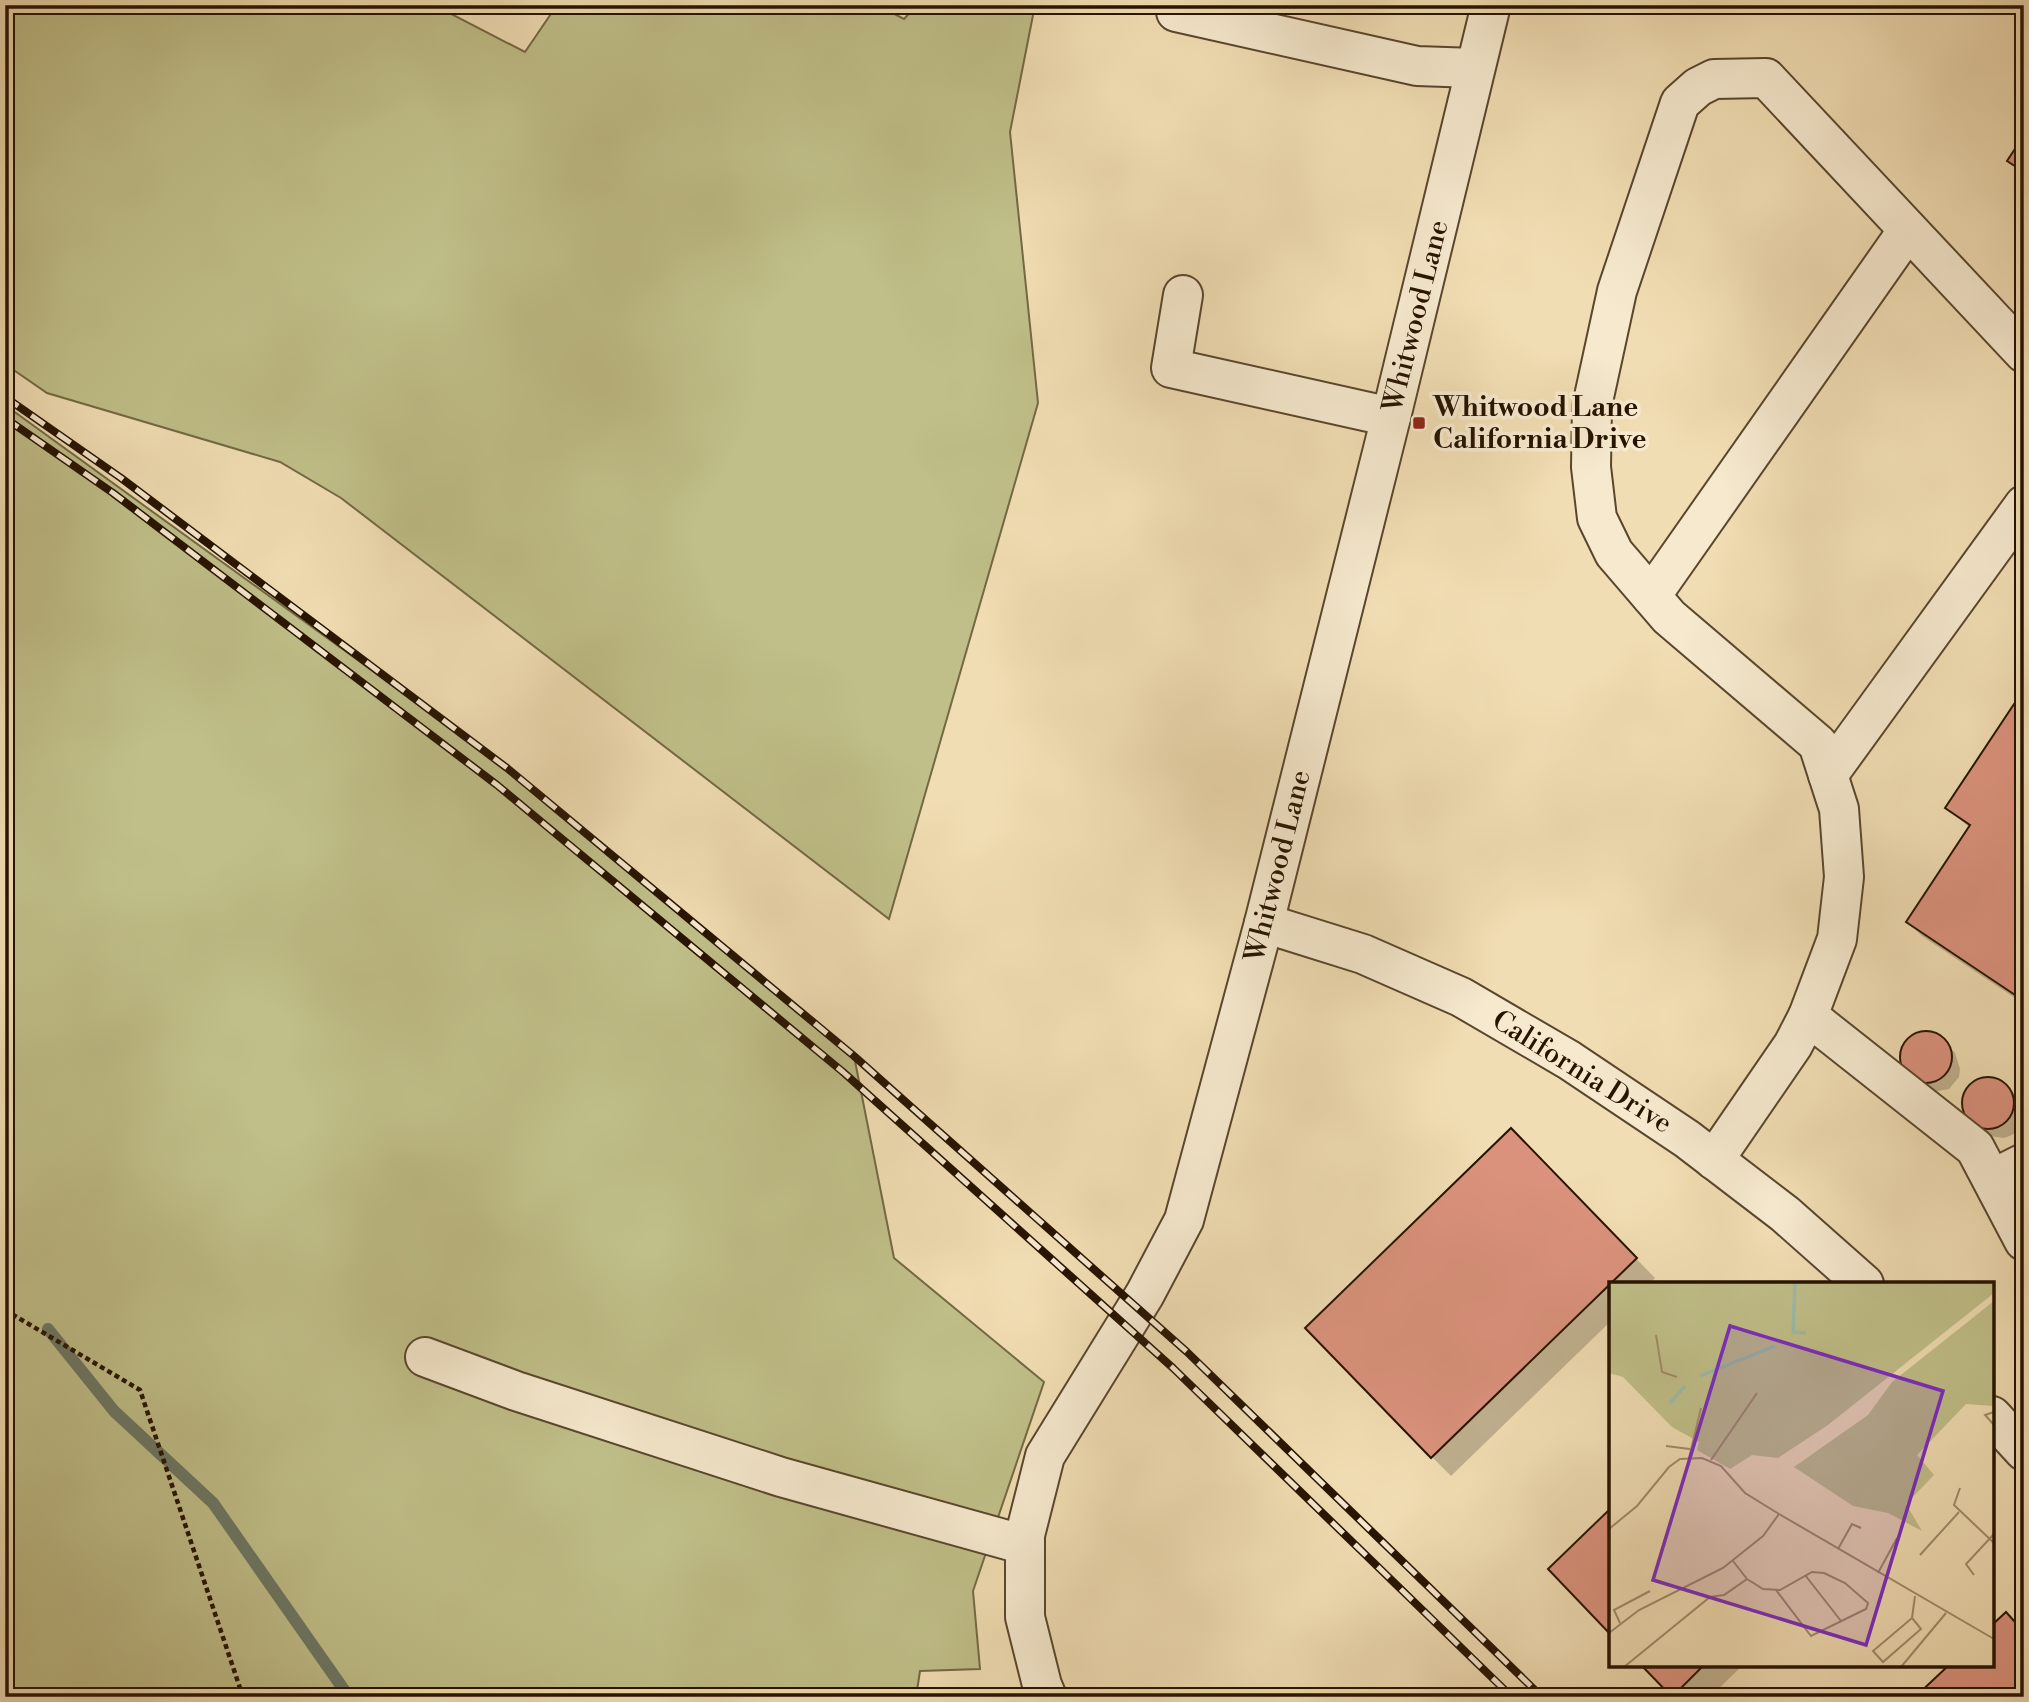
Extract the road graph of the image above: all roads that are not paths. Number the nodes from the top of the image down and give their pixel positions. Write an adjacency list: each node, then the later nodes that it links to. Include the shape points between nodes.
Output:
1 (1491, 5): 3 (street, Whitwood Lane)
2 (1175, 12): 3 (street, via 1417,66)
3 (1475, 68): 7 (street, Whitwood Lane)
4 (1908, 230): 6 (street); 9 (street); 9 (street, via 1766,78 1714,79 1681,103 1617,291 1592,405 1591,467 1597,518 1614,553)
5 (1183, 295): 7 (street, via 1171,369)
6 (2024, 353)
7 (1391, 417): 11 (street, Whitwood Lane)
8 (2024, 505): 10 (street)
9 (1650, 596): 10 (street, via 1818,744)
10 (1828, 775): 12 (street, via 1839,809 1844,877 1837,939)
11 (1264, 923): 13 (street, California Drive, via 1363,954 1461,997 1569,1060); 20 (street, Whitwood Lane, via 1184,1220 1145,1294 1045,1456)
12 (1808, 1016): 13 (street); 14 (street)
13 (1714, 1160): 16 (street, California Drive, via 1784,1213)
14 (2008, 1171): 15 (street)
15 (2024, 1241)
16 (1862, 1282)
17 (425, 1357): 20 (street, via 781,1477)
18 (1994, 1418): 19 (street)
19 (2024, 1451)
20 (1025, 1545): 21 (street, Whitwood Lane, via 1025,1617)
21 (1047, 1697)

